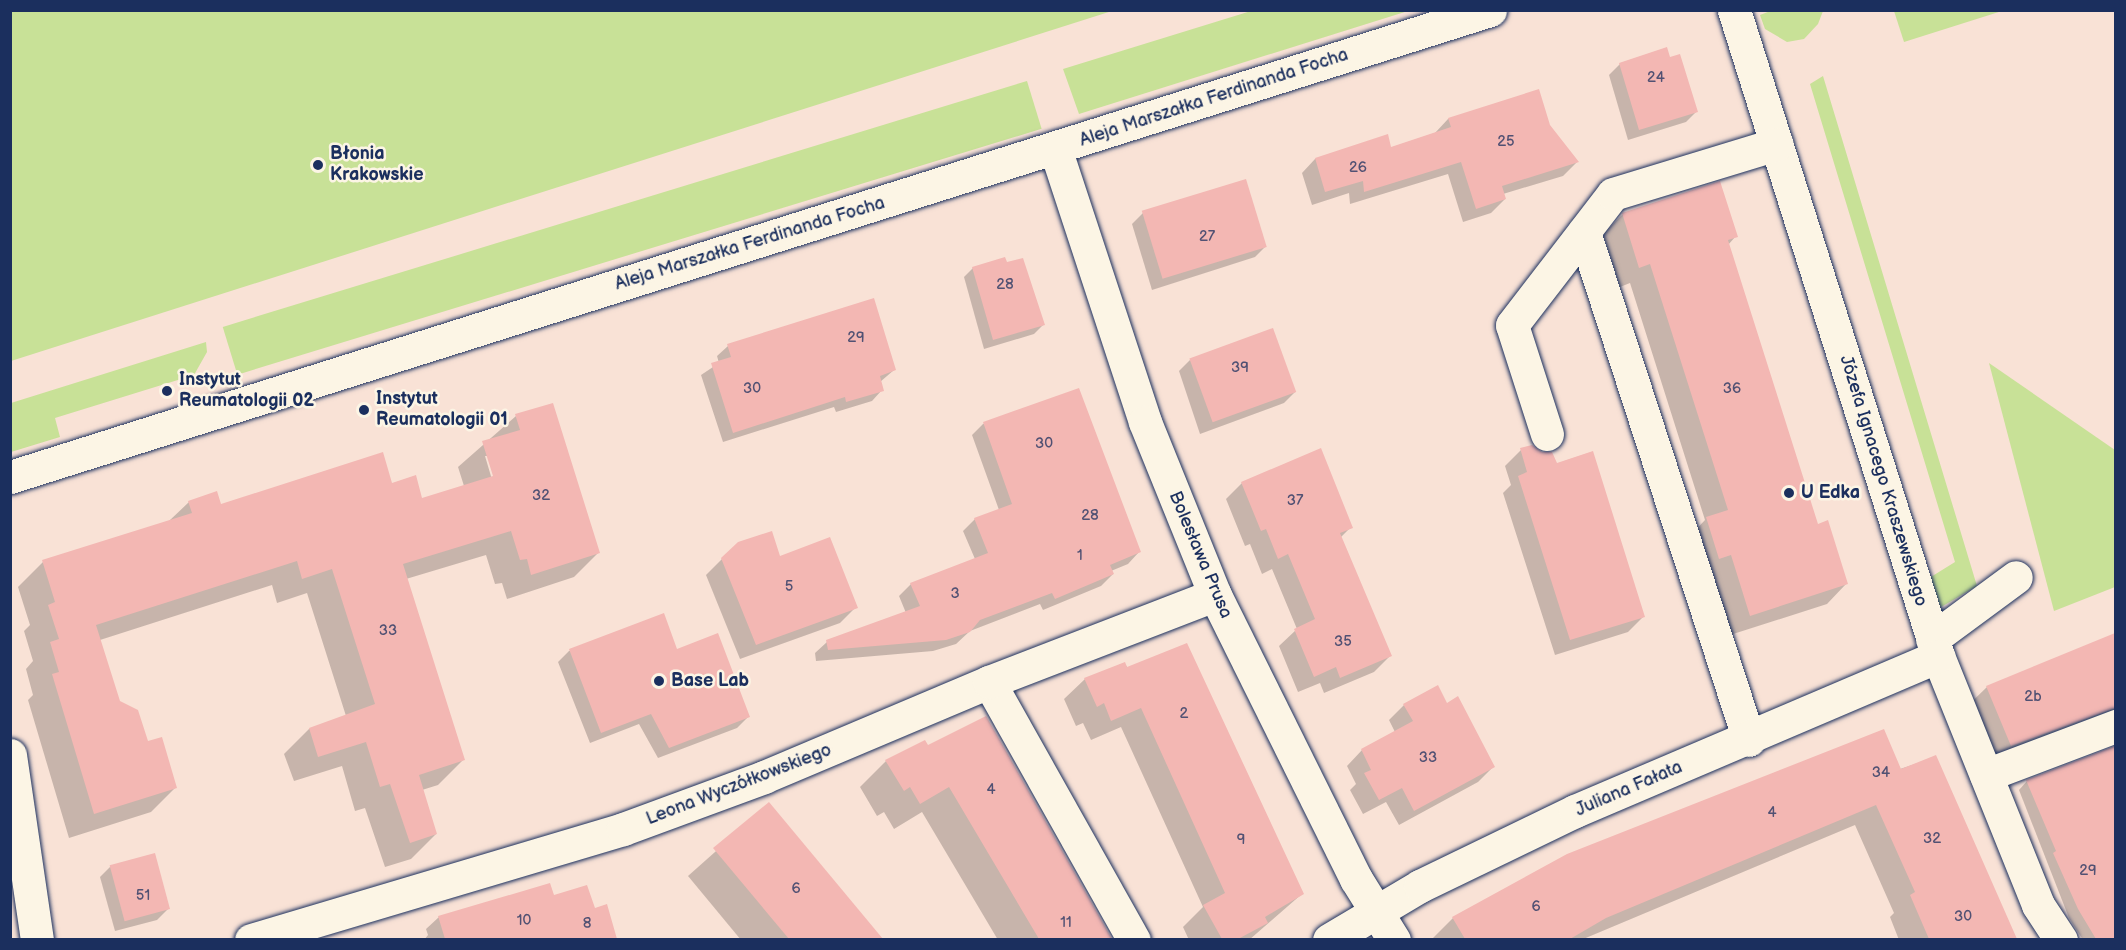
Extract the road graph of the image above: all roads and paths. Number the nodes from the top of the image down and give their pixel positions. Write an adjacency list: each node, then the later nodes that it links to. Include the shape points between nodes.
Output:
1 (1490, 10): 4 (street, Aleja Marszałka Ferdinanda Focha)
2 (1734, 10): 3 (street, Józefa Ignacego Kraszewskiego)
3 (1777, 144): 5 (street, via 1613,194); 10 (street, Józefa Ignacego Kraszewskiego)
4 (1055, 148): 7 (street, Aleja Marszałka Ferdinanda Focha); 9 (street, Bolesława Prusa, via 1145,422)
5 (1584, 232): 6 (street, via 1512,325); 13 (street)
6 (1547, 434)
7 (10, 477)
8 (2016, 577): 10 (street, Juliana Fałata)
9 (1215, 595): 11 (street, Leona Wyczółkowskiego); 16 (street, Bolesława Prusa)
10 (1935, 648): 13 (street, Juliana Fałata); 15 (street, Józefa Ignacego Kraszewskiego)
11 (989, 682): 18 (street, Leona Wyczółkowskiego, via 764,777 623,829); 19 (street)
12 (2115, 726): 15 (street)
13 (1749, 740): 16 (street, Juliana Fałata, via 1575,811)
14 (10, 755): 17 (street)
15 (1986, 775): 22 (street, Józefa Ignacego Kraszewskiego, via 2038,905)
16 (1375, 912): 20 (street, Juliana Fałata); 21 (street, Bolesława Prusa)
17 (38, 939)
18 (251, 939)
19 (1134, 939)
20 (1329, 939)
21 (1394, 939)
22 (2061, 939)

